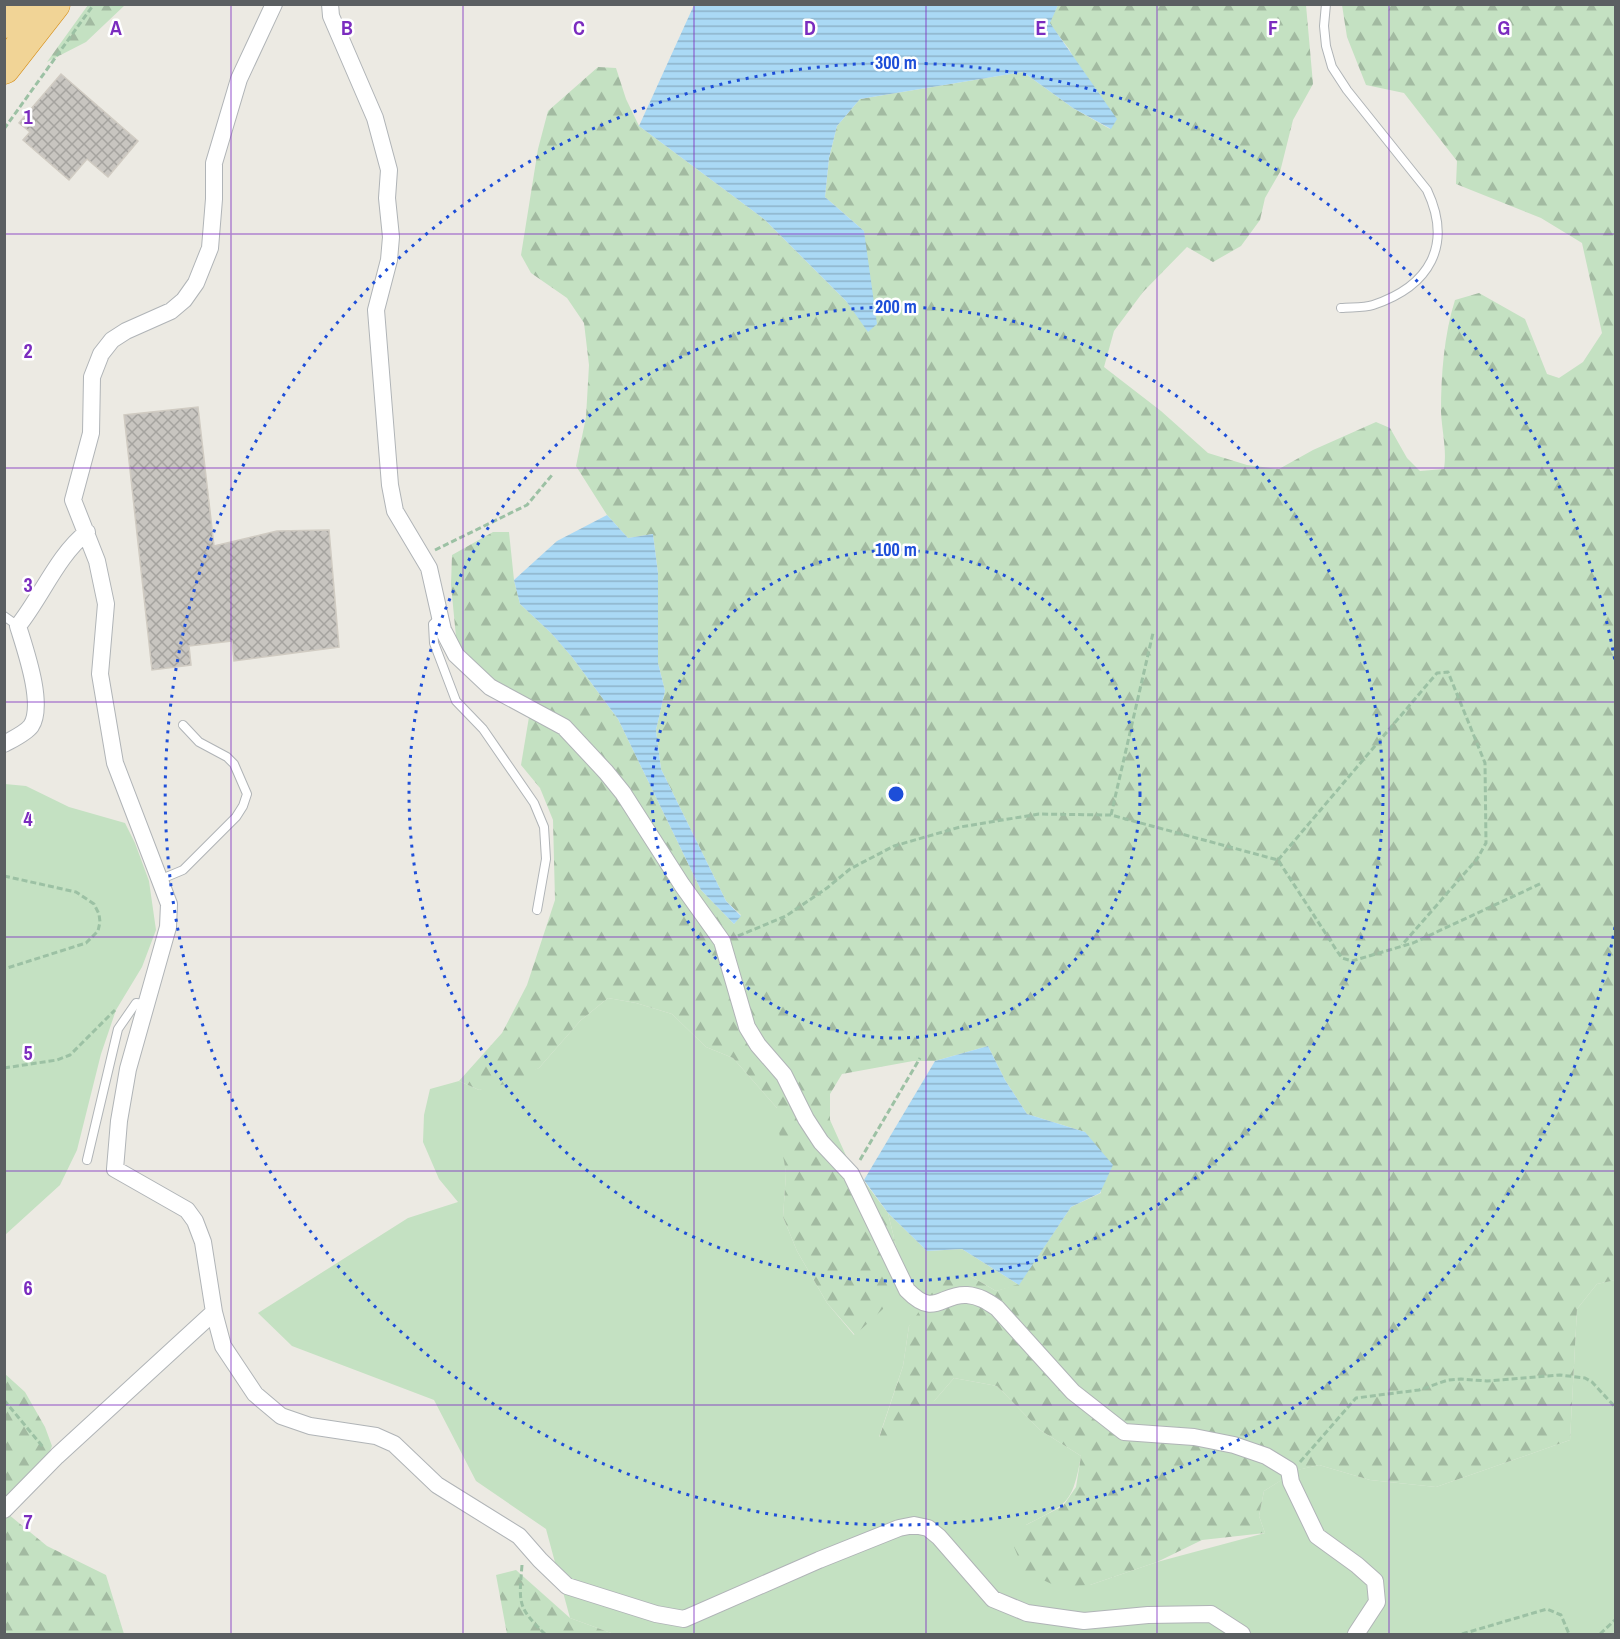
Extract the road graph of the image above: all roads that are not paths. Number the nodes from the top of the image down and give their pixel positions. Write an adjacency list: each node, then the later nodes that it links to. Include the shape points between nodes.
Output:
1 (18, 4): 6 (highway)
2 (54, 4): 7 (highway)
3 (274, 4): 9 (street, via 238,79 214,163 210,248 195,283 171,311 112,340 101,354 92,377 91,433 73,500)
4 (330, 4): 10 (street, via 330,16 375,118 389,170 389,260 376,310 390,485 395,511 429,568)
5 (1326, 4): 8 (lane, via 1324,26 1332,67 1426,190 1438,222 1433,257 1409,288 1372,305)
6 (4, 22)
7 (4, 68)
8 (1341, 308)
9 (87, 532): 11 (street, via 73,543 30,611); 14 (street, via 106,604 100,674 115,764)
10 (440, 617): 15 (lane, via 433,624 434,643 456,701 489,738 534,802 544,827 546,859); 21 (street, via 456,655 490,687 564,727 623,793 722,941 747,1027 784,1075 821,1142 851,1174 907,1290 918,1301 935,1304 964,1295 984,1299 997,1308 1073,1392 1124,1432 1194,1437 1234,1445 1266,1456 1289,1470 1317,1536 1375,1581 1377,1602)
11 (11, 621): 13 (street, via 34,690 36,715 30,728)
12 (183, 725): 14 (lane, via 234,764 247,794 236,816 183,870)
13 (4, 744)
14 (159, 880): 16 (street, via 169,904 168,927)
15 (537, 910)
16 (145, 1004): 17 (lane, via 136,1003 118,1029); 18 (street, via 122,1098 115,1168 187,1210 195,1221 203,1242)
17 (87, 1160)
18 (214, 1312): 19 (street); 20 (street, via 223,1347 255,1394 281,1416 310,1426 376,1436 394,1444 437,1485 519,1536 567,1586 656,1614 684,1619 819,1560 914,1525 928,1528 939,1537 993,1599 1027,1613 1084,1621 1211,1614)
19 (4, 1510)
20 (1242, 1635)
21 (1356, 1635)

